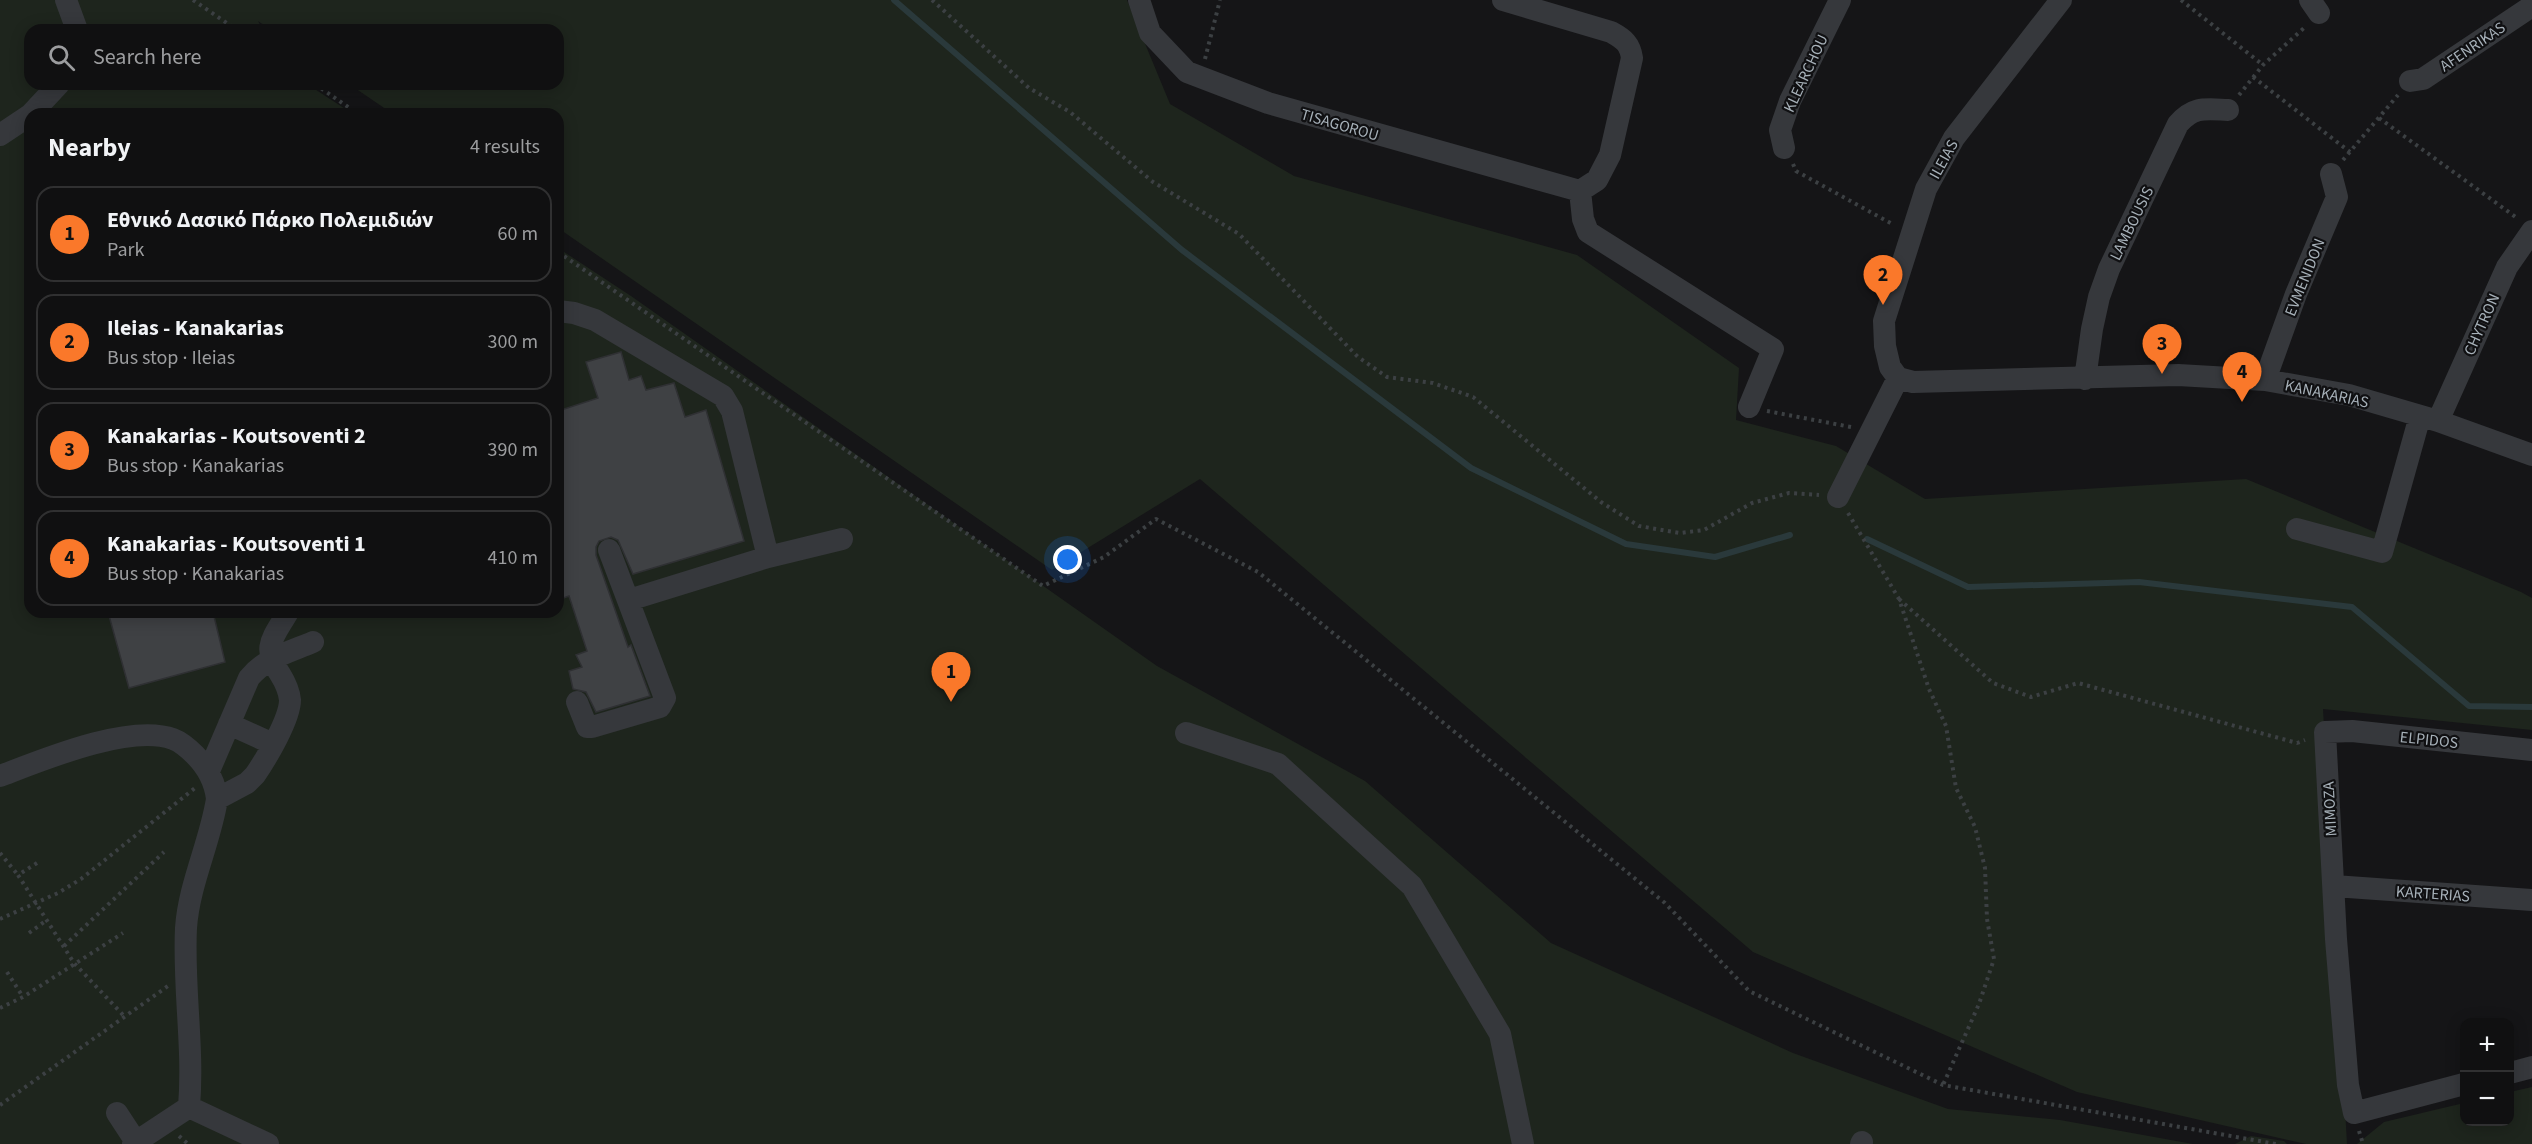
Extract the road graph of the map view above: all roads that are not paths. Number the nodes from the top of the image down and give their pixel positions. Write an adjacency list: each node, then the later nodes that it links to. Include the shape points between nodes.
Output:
1 (66, 0): 7 (street)
2 (1139, 0): 16 (street, TISAGOROU, via 1150,33 1187,72 1268,103)
3 (1503, 0): 16 (street, via 1611,32 1631,48 1610,155 1597,180)
4 (1840, 0): 14 (street, KLEARCHOU, via 1790,101 1780,130)
5 (2061, 0): 19 (street, ILEIAS, via 1954,138 1926,189 1884,321 1890,367)
6 (2532, 6): 8 (street, AFENRIKAS, via 2423,78)
7 (75, 24)
8 (2410, 81)
9 (53, 90): 10 (street)
10 (37, 108)
11 (2228, 110): 20 (street, LAMBOUSIS, via 2197,110 2178,124 2109,269 2092,329)
12 (24, 119): 13 (street)
13 (0, 135)
14 (1784, 148)
15 (2331, 174): 21 (street, EVMENIDON, via 2337,197)
16 (1580, 191): 22 (street, via 1588,232 1773,349)
17 (2527, 226): 23 (street, CHYTRON)
18 (564, 312): 29 (street, via 595,320 723,396 732,411)
19 (1898, 378): 20 (street, KANAKARIAS, via 1913,382); 25 (street)
20 (2085, 379): 21 (street, KANAKARIAS, via 2178,375)
21 (2265, 380): 23 (street, KANAKARIAS, via 2349,395)
22 (1749, 407)
23 (2429, 418): 24 (street, KANAKARIAS); 26 (street, CHYTRON, via 2382,552)
24 (2532, 455)
25 (1838, 497)
26 (2297, 529)
27 (842, 539): 29 (street)
28 (609, 550): 30 (street)
29 (768, 557): 30 (street)
30 (628, 600): 34 (street, via 665,698 663,703 587,727)
31 (285, 618): 33 (street, via 272,640)
32 (313, 642): 33 (street)
33 (270, 660): 35 (street, via 249,678); 38 (street, via 287,686 290,699 289,711)
34 (578, 702)
35 (229, 724): 38 (street); 40 (street)
36 (2325, 732): 39 (street, ELPIDOS, via 2362,732); 43 (street, MIMOZA)
37 (1186, 733): 52 (street, via 1278,764 1412,886 1500,1034)
38 (273, 744): 42 (street, via 247,783)
39 (2532, 750)
40 (209, 771): 41 (street, via 189,749 173,739 151,735 105,741); 42 (street)
41 (0, 776)
42 (217, 800): 48 (street, via 186,926)
43 (2334, 886): 44 (street, KARTERIAS); 47 (street, MIMOZA, via 2348,1085 2354,1113)
44 (2532, 900)
45 (2532, 1067): 46 (street)
46 (2514, 1072)
47 (2460, 1085)
48 (189, 1107): 50 (street); 51 (street)
49 (117, 1113): 50 (street)
50 (134, 1143)
51 (268, 1144)
52 (1523, 1144)

